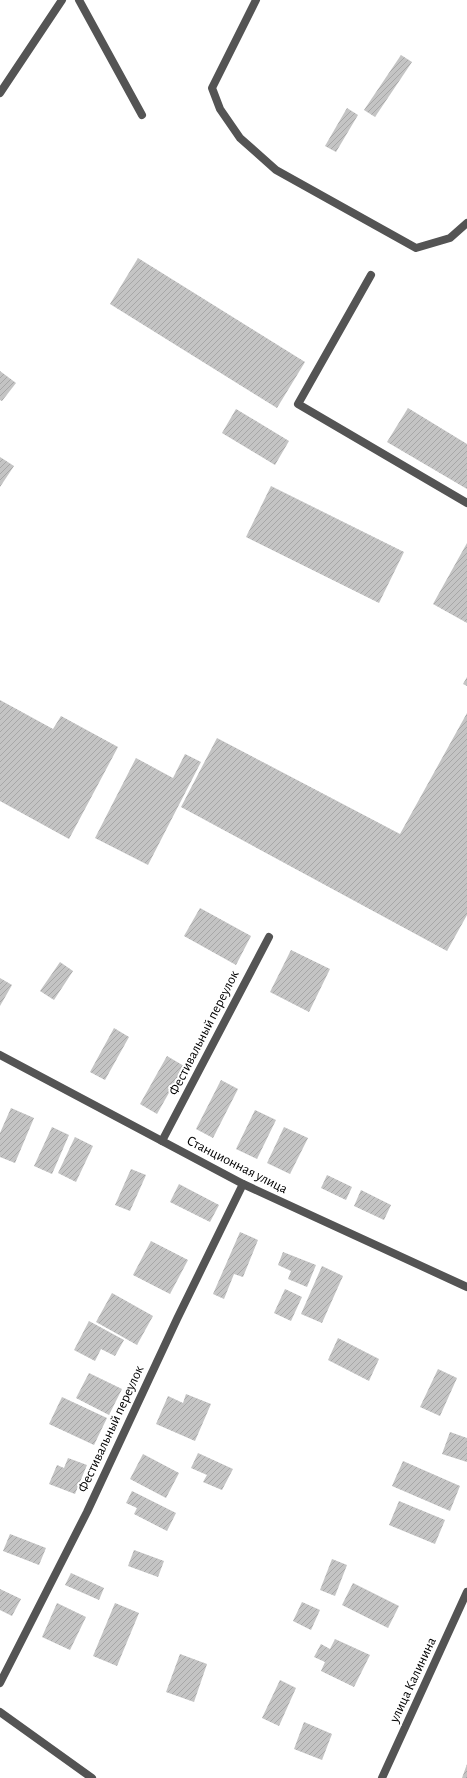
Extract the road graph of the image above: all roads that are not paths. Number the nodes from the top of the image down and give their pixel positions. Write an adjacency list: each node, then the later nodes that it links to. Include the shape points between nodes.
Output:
1 (62, 0): 4 (street)
2 (79, 0): 5 (street)
3 (256, 0): 6 (street, via 212,88 220,109 240,138 276,170 416,248 450,238)
4 (0, 93)
5 (142, 115)
6 (467, 223)
7 (371, 275): 8 (street, via 298,404)
8 (467, 503)
9 (269, 936): 11 (street, Фестивальный переулок)
10 (0, 1055): 11 (street, Станционная улица)
11 (162, 1141): 12 (street, Станционная улица)
12 (243, 1184): 13 (street, Станционная улица); 15 (street, Фестивальный переулок, via 177,1318 87,1512)
13 (467, 1287)
14 (467, 1592): 18 (street, улица Калинина)
15 (0, 1683)
16 (0, 1712): 17 (street)
17 (92, 1778)
18 (382, 1778)

